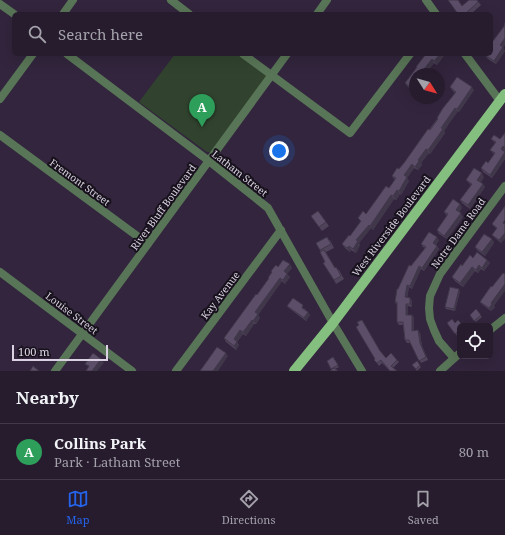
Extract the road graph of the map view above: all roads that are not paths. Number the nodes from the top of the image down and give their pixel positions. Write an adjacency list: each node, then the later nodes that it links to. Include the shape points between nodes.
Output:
1 (73, 0): 6 (street)
2 (171, 0): 7 (street)
3 (327, 0): 8 (street)
4 (426, 0): 9 (street)
5 (0, 4): 10 (street)
6 (64, 12)
7 (186, 12)
8 (318, 12)
9 (435, 12)
10 (12, 13)
11 (32, 56): 19 (street)
12 (70, 56): 21 (street, Latham Street)
13 (246, 56): 17 (street)
14 (286, 56): 17 (street, River Bluff Boulevard)
15 (408, 56): 17 (street, via 350,133)
16 (467, 56): 18 (street)
17 (272, 76): 21 (street, River Bluff Boulevard)
18 (503, 97): 27 (main road, West Riverside Boulevard)
19 (0, 99)
20 (0, 135): 24 (street, Fremont Street)
21 (209, 161): 23 (street, Latham Street, via 268,208); 24 (street, River Bluff Boulevard)
22 (505, 186): 30 (street, Notre Dame Road, via 440,274 430,296 430,314 434,330 440,341)
23 (281, 230): 27 (street, Latham Street); 33 (street, Kay Avenue)
24 (148, 244): 29 (street, River Bluff Boulevard)
25 (0, 272): 29 (street, Louise Street)
26 (505, 318): 28 (street)
27 (332, 324): 34 (main road, West Riverside Boulevard); 35 (street, Latham Street)
28 (493, 328)
29 (83, 333): 31 (street, River Bluff Boulevard); 32 (street, Louise Street)
30 (457, 356): 36 (street)
31 (55, 371)
32 (132, 371)
33 (176, 371)
34 (294, 371)
35 (362, 371)
36 (440, 371)

